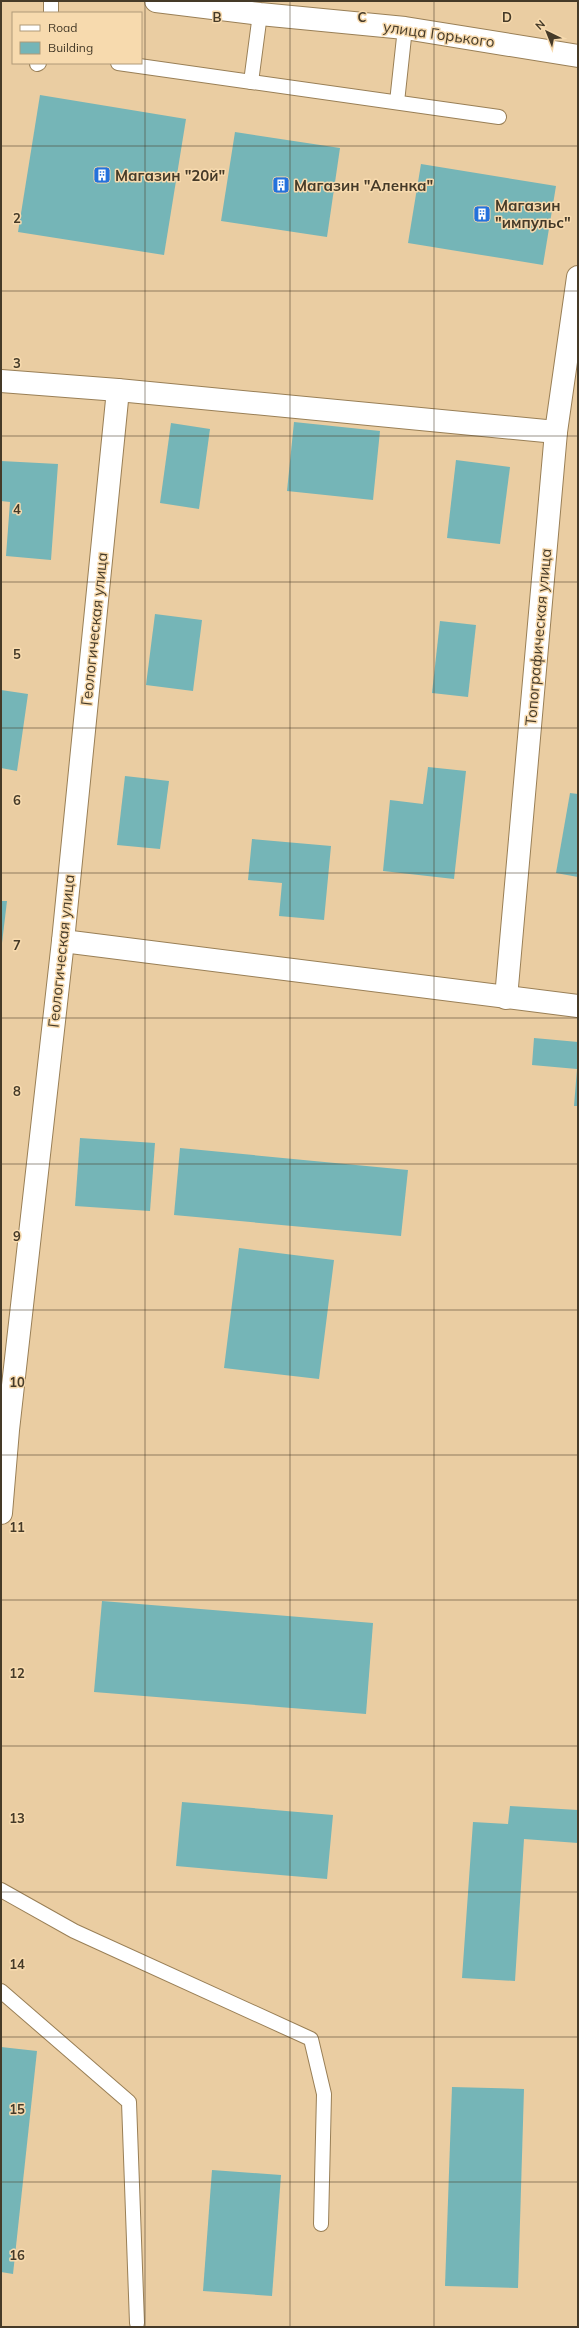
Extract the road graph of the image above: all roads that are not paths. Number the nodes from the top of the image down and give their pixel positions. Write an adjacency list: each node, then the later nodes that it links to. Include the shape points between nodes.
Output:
1 (51, 1): 4 (lane)
2 (156, 1): 3 (street, улица Горького)
3 (216, 5): 5 (street, улица Горького)
4 (51, 12)
5 (260, 14): 6 (street, улица Горького); 9 (lane)
6 (405, 28): 7 (street, улица Горького); 10 (lane)
7 (578, 56)
8 (125, 64): 9 (lane)
9 (251, 82): 10 (lane)
10 (397, 102): 11 (lane)
11 (499, 117)
12 (578, 277): 15 (street, Топографическая улица)
13 (1, 381): 14 (street)
14 (118, 390): 15 (street); 16 (street, Геологическая улица)
15 (556, 432): 17 (street, Топографическая улица)
16 (63, 941): 17 (street); 19 (street, Геологическая улица)
17 (506, 998): 18 (street)
18 (578, 1006)
19 (4, 1429): 20 (street, Геологическая улица)
20 (1, 1513)
21 (1, 1890): 23 (lane, via 74,1931 311,2039 324,2094)
22 (1, 1991): 24 (lane, via 130,2102)
23 (321, 2224)
24 (137, 2323)

